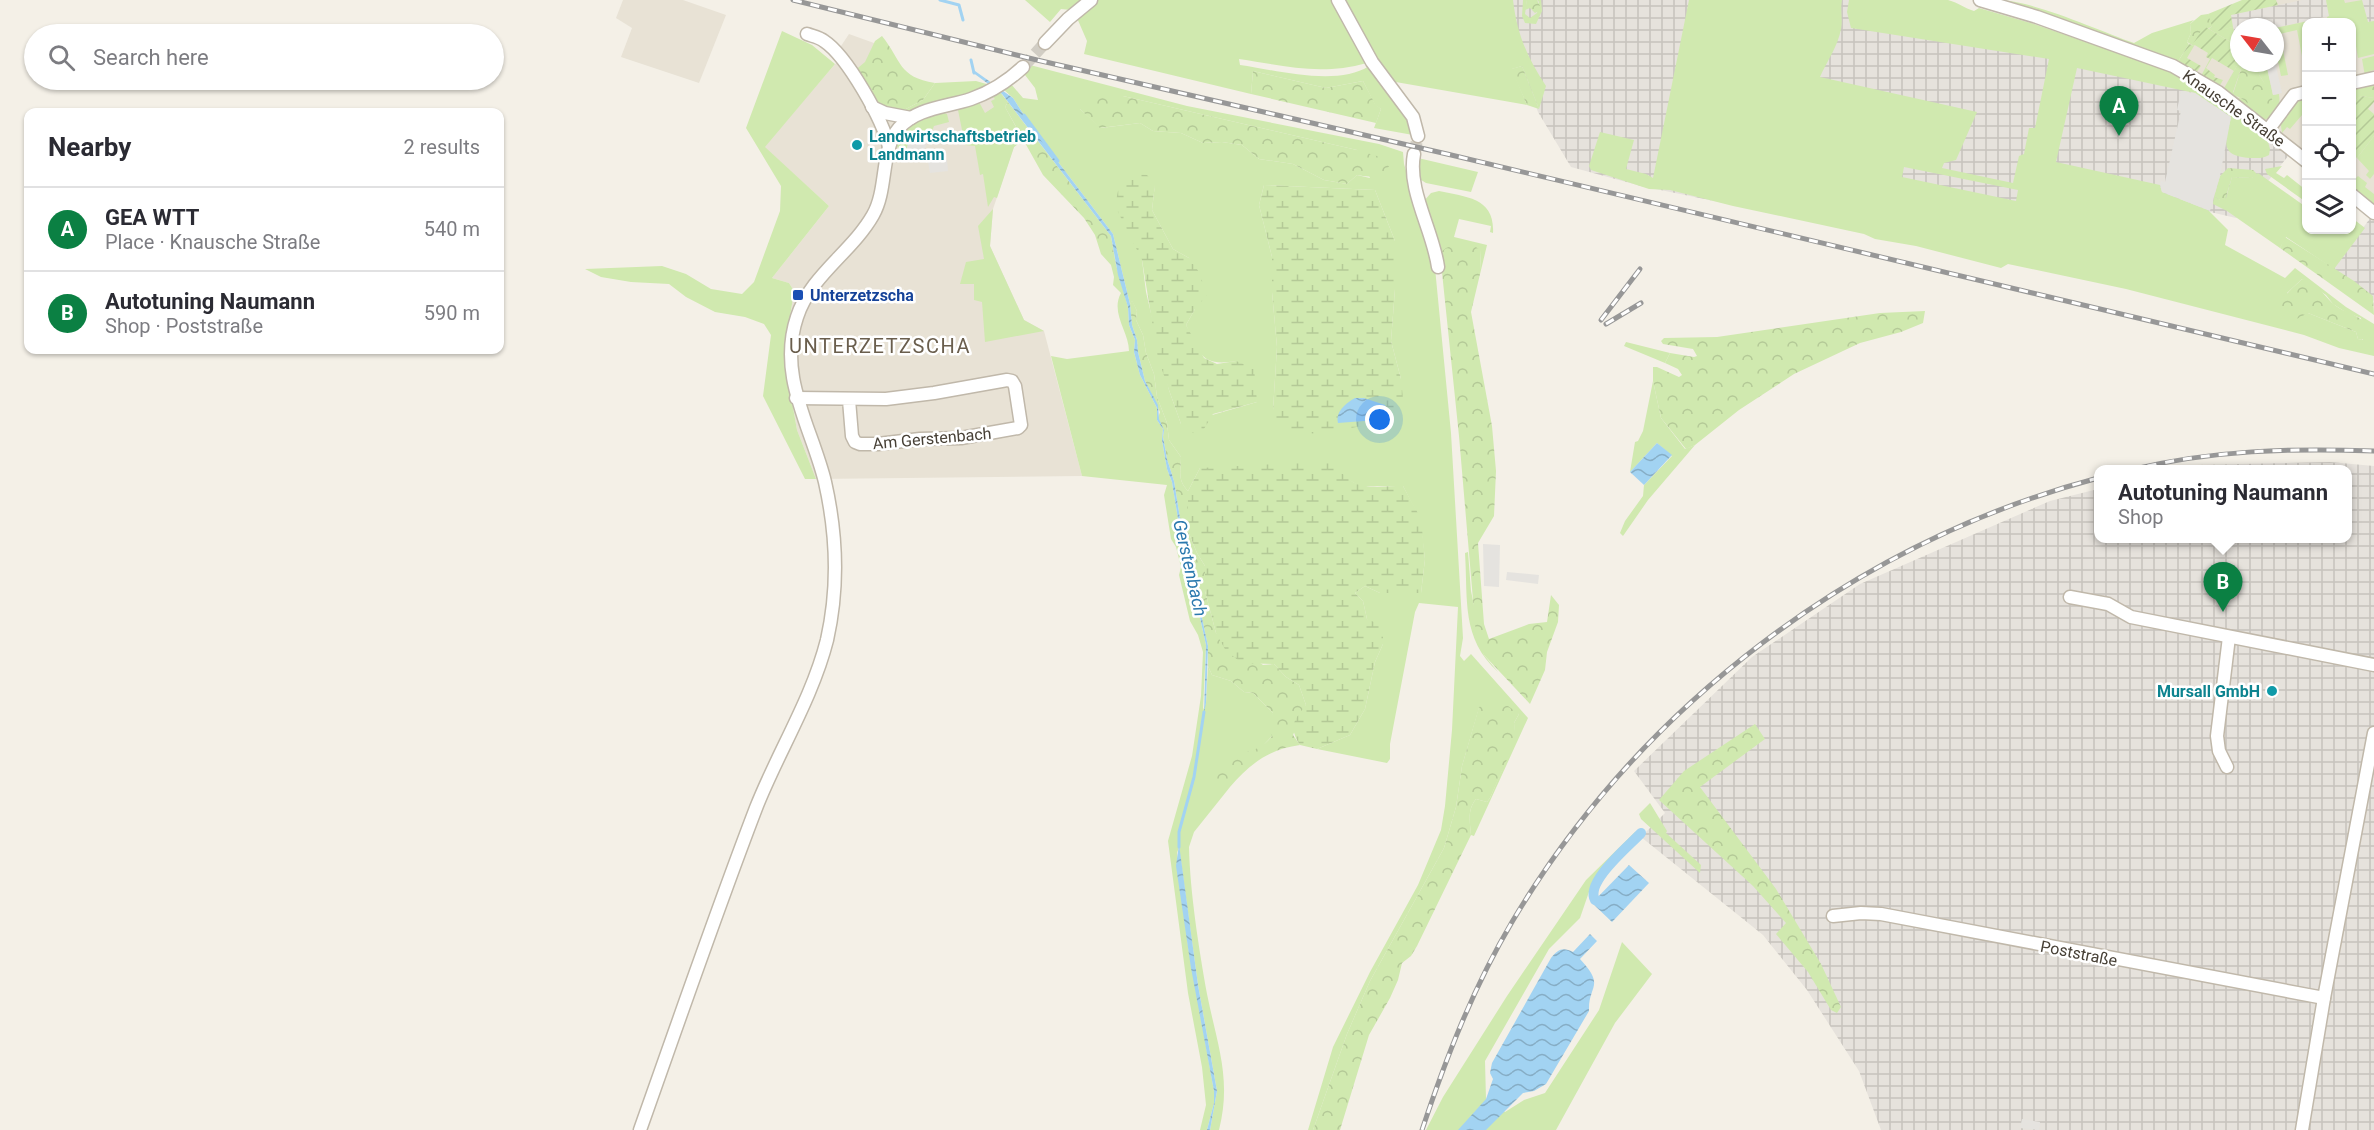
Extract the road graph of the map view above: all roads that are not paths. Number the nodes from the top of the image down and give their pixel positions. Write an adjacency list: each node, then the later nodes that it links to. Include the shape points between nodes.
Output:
1 (1090, 0): 5 (street)
2 (1338, 0): 13 (street, via 1372,62 1413,117)
3 (1980, 0): 12 (street, Knausche Straße, via 2161,61 2218,92)
4 (807, 34): 10 (street, via 833,49)
5 (1045, 44)
6 (1023, 67): 11 (street, via 989,92)
7 (2374, 78): 8 (street)
8 (2356, 82)
9 (2302, 93): 12 (street, via 2294,95)
10 (872, 107): 11 (street); 14 (street)
11 (911, 118): 14 (street, via 898,129)
12 (2268, 130): 16 (street, Knausche Straße)
13 (1418, 136)
14 (889, 147): 20 (street, via 875,212 808,293 797,316 792,339)
15 (1414, 154): 19 (street, via 1413,177)
16 (2302, 156)
17 (2356, 198): 18 (street)
18 (2374, 213)
19 (1438, 267)
20 (796, 398): 21 (street, Am Gerstenbach); 29 (street, via 824,481 833,529 836,578 826,642 801,711 757,805)
21 (849, 400): 21 (street, Am Gerstenbach, via 934,393 1007,380 1015,386 1021,424 1018,428 961,438 860,444 852,436)
22 (2070, 597): 23 (street, via 2108,604 2131,617)
23 (2229, 636): 24 (street); 26 (street, via 2217,736)
24 (2374, 665)
25 (2374, 733): 28 (street)
26 (2227, 767)
27 (1833, 916): 28 (street, Poststraße, via 1881,914)
28 (2324, 998): 30 (street)
29 (640, 1130)
30 (2302, 1130)

